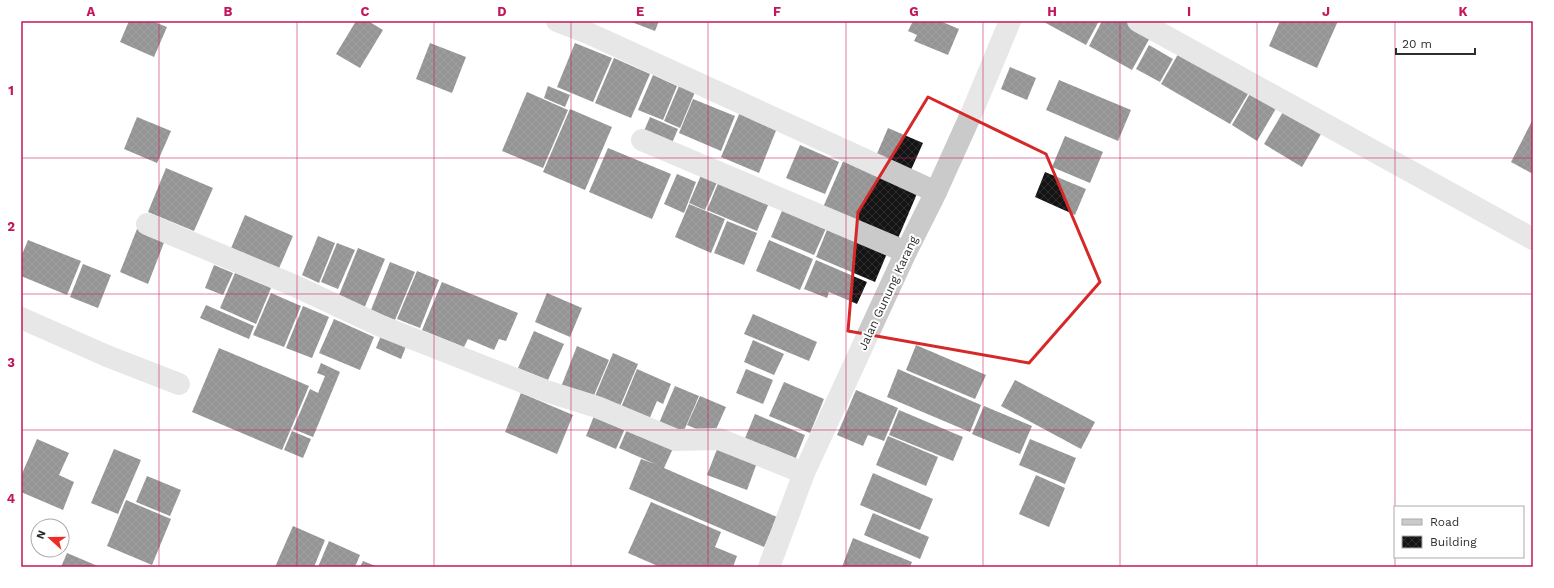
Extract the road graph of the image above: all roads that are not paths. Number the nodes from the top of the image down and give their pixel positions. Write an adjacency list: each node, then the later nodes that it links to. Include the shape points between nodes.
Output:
1 (557, 21): 5 (street)
2 (1138, 21): 7 (street)
3 (1006, 22): 5 (street, Jalan Gunung Karang, via 973,110)
4 (642, 140): 8 (street)
5 (936, 192): 8 (street, Jalan Gunung Karang)
6 (147, 224): 11 (street, via 295,286 383,327 546,391 597,407 676,440 719,439)
7 (1533, 239)
8 (906, 252): 11 (street, Jalan Gunung Karang)
9 (21, 318): 10 (street)
10 (178, 384)
11 (804, 474): 12 (street, Jalan Gunung Karang)
12 (769, 567)

